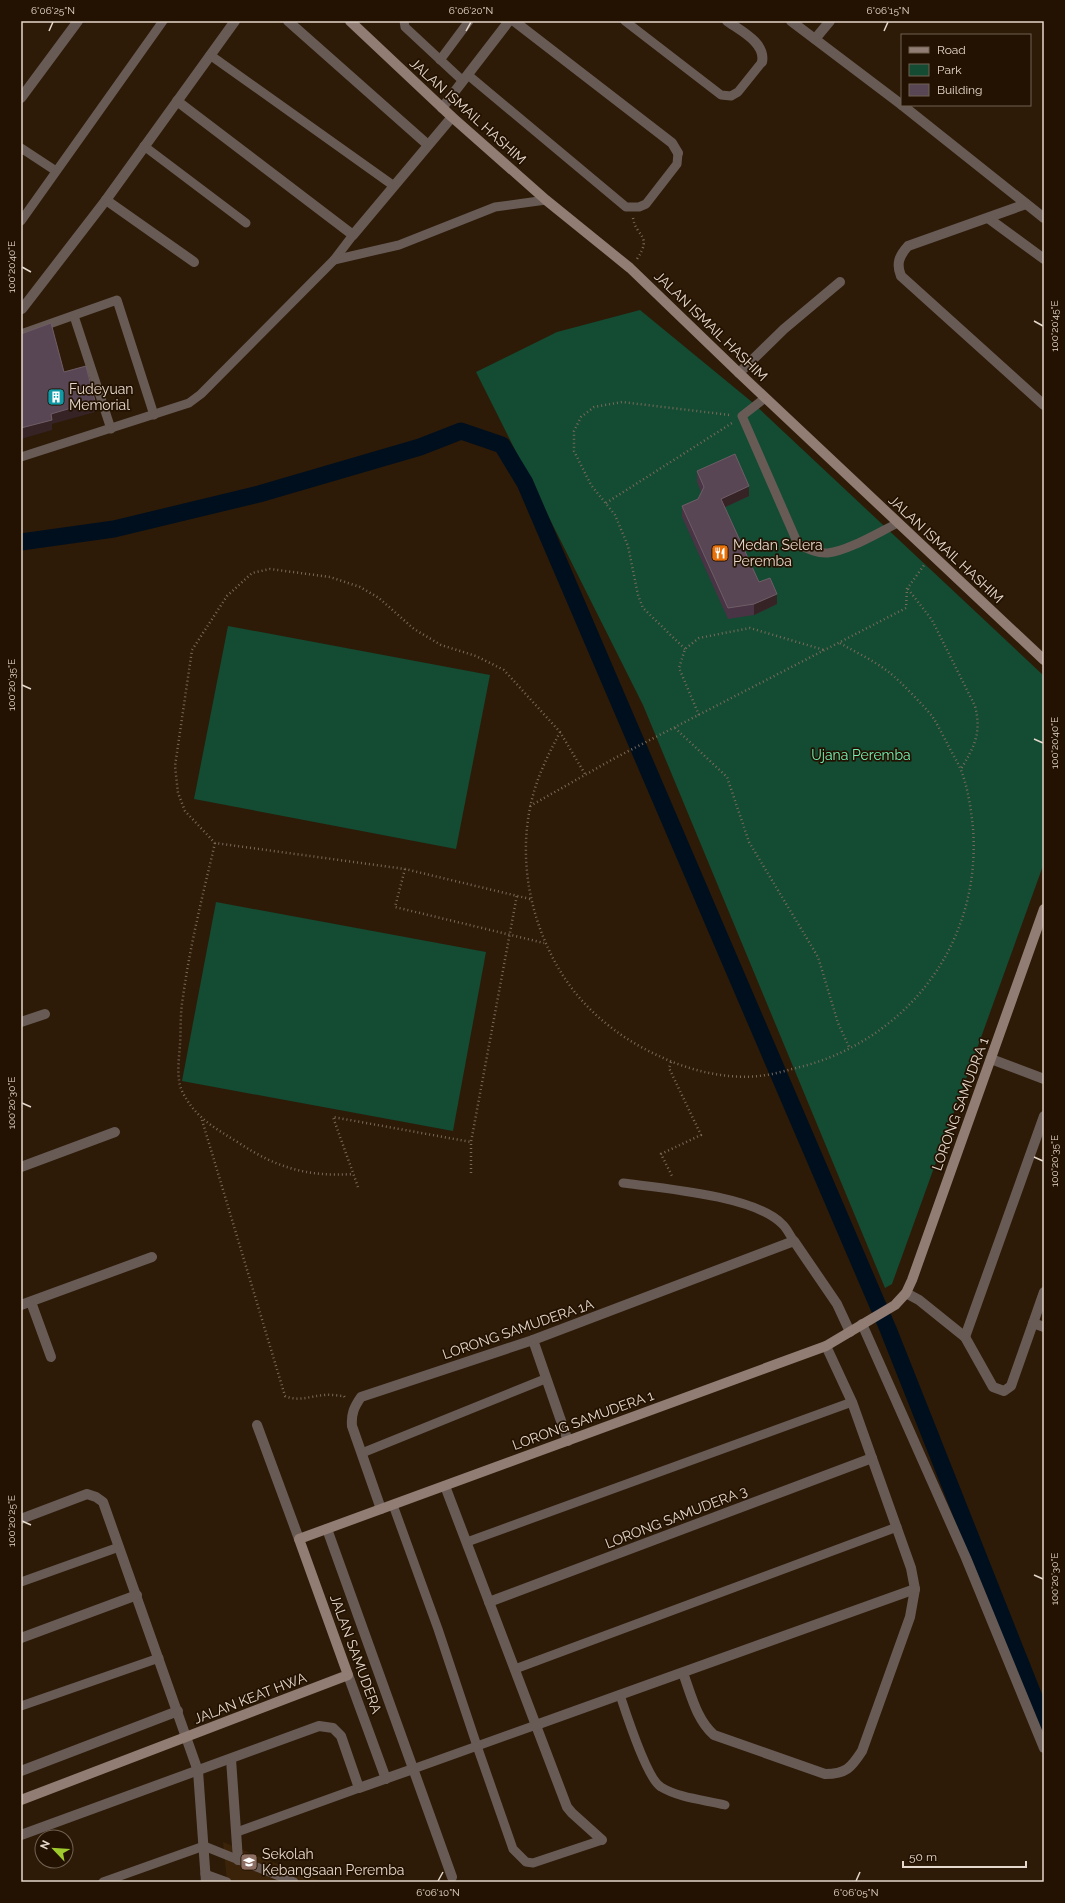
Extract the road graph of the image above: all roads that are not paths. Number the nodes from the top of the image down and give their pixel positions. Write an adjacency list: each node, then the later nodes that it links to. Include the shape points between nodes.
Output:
1 (78, 21): 19 (street)
2 (163, 21): 29 (lane)
3 (235, 21): 15 (street)
4 (288, 21): 25 (street)
5 (350, 21): 23 (street, JALAN ISMAIL HASHIM)
6 (404, 21): 16 (lane, via 405,27)
7 (469, 21): 16 (lane)
8 (509, 21): 18 (street)
9 (514, 21): 28 (street, via 672,144)
10 (626, 21): 17 (lane, via 721,95 731,96 738,92)
11 (727, 21): 17 (street, via 760,46 764,54)
12 (791, 21): 14 (street)
13 (830, 21): 14 (street)
14 (816, 39): 21 (street)
15 (210, 55): 20 (street); 30 (lane)
16 (440, 60): 18 (lane)
17 (762, 62)
18 (465, 78): 23 (street); 28 (lane, via 626,207 633,208 646,204 677,164)
19 (21, 98)
20 (177, 101): 26 (street); 38 (street)
21 (901, 104)
22 (903, 106): 33 (street)
23 (442, 108): 24 (street, JALAN ISMAIL HASHIM)
24 (452, 117): 25 (street); 32 (street, JALAN ISMAIL HASHIM)
25 (428, 145): 30 (street)
26 (144, 146): 31 (street); 37 (lane)
27 (21, 148): 29 (lane)
28 (678, 153)
29 (56, 171): 36 (lane)
30 (394, 186): 38 (street)
31 (106, 200): 41 (street); 43 (street)
32 (546, 200): 40 (lane, via 495,207 399,245); 46 (street, JALAN ISMAIL HASHIM, via 630,268)
33 (1026, 204): 34 (street); 35 (street)
34 (988, 218): 39 (street); 48 (street, via 908,246 899,260 898,268 901,276)
35 (1044, 218)
36 (21, 221)
37 (246, 224)
38 (353, 234): 40 (lane)
39 (1044, 259)
40 (334, 260): 49 (lane, via 201,394 189,403)
41 (194, 262)
42 (840, 282): 46 (street, via 784,329)
43 (22, 309)
44 (74, 316): 45 (lane); 49 (lane, via 117,300); 50 (lane)
45 (21, 334)
46 (739, 373): 47 (street, JALAN ISMAIL HASHIM)
47 (765, 398): 52 (street, JALAN ISMAIL HASHIM); 52 (lane, via 742,416 798,544 813,552 828,553 841,550)
48 (1044, 405)
49 (154, 415): 50 (lane)
50 (111, 428): 51 (lane)
51 (21, 457)
52 (898, 523): 53 (street, JALAN ISMAIL HASHIM)
53 (1044, 660)
54 (1044, 909): 57 (street, LORONG SAMUDRA 1)
55 (45, 1014): 56 (street)
56 (21, 1022)
57 (991, 1059): 58 (street); 66 (street, LORONG SAMUDRA 1)
58 (1044, 1078)
59 (1044, 1116): 74 (street)
60 (115, 1132): 61 (street)
61 (21, 1167)
62 (623, 1183): 63 (lane, via 747,1204 767,1213 782,1224)
63 (794, 1242): 73 (street, via 836,1304); 75 (street, LORONG SAMUDERA 1A)
64 (152, 1257): 67 (street)
65 (1044, 1292): 70 (street)
66 (906, 1293): 69 (street, LORONG SAMUDRA 1, via 894,1305); 74 (street, via 919,1300)
67 (31, 1302): 68 (street); 77 (street)
68 (21, 1305)
69 (873, 1318): 71 (street, LORONG SAMUDERA 1)
70 (1033, 1323): 72 (street); 74 (street, via 1011,1386 1004,1391 993,1387)
71 (862, 1324): 73 (street, LORONG SAMUDERA 1); 108 (street, via 966,1558)
72 (1044, 1327)
73 (850, 1332): 76 (street, LORONG SAMUDERA 1)
74 (965, 1338)
75 (533, 1340): 78 (street); 82 (street, LORONG SAMUDERA 1A, via 361,1397 354,1408 352,1426)
76 (826, 1346): 79 (street); 81 (street, LORONG SAMUDERA 1)
77 (51, 1357)
78 (545, 1379): 81 (street); 82 (lane)
79 (852, 1402): 83 (street); 91 (lane)
80 (257, 1425): 90 (street)
81 (568, 1440): 84 (street, LORONG SAMUDERA 1)
82 (362, 1453): 86 (street)
83 (872, 1458): 88 (street); 96 (street, LORONG SAMUDERA 3)
84 (445, 1486): 85 (street, LORONG SAMUDERA 1); 91 (street)
85 (393, 1505): 86 (street, LORONG SAMUDERA 1); 107 (lane)
86 (381, 1509): 89 (street, LORONG SAMUDERA 1)
87 (21, 1519): 92 (street, via 87,1494 96,1496 103,1502)
88 (897, 1526): 94 (street); 99 (lane)
89 (327, 1529): 90 (street, LORONG SAMUDERA 1); 110 (street)
90 (299, 1539): 101 (street, JALAN SAMUDERA)
91 (467, 1542): 96 (street)
92 (119, 1547): 93 (lane); 95 (street)
93 (21, 1582)
94 (916, 1589): 100 (street); 100 (street, via 910,1617 862,1751 848,1770 839,1774 825,1774 714,1735 700,1718)
95 (137, 1595): 97 (street); 98 (street)
96 (489, 1602): 99 (street)
97 (21, 1638)
98 (159, 1658): 103 (lane); 104 (street)
99 (515, 1669): 105 (street)
100 (683, 1673): 102 (street)
101 (348, 1676): 106 (street, JALAN KEAT HWA); 113 (street, JALAN SAMUDERA)
102 (620, 1695): 105 (street); 116 (lane, via 649,1771 659,1786 671,1792)
103 (21, 1706)
104 (178, 1711): 106 (street); 111 (street)
105 (536, 1725): 107 (lane); 119 (street, via 567,1807)
106 (187, 1736): 112 (street, JALAN KEAT HWA); 115 (street)
107 (477, 1746): 110 (lane); 119 (lane, via 513,1849 526,1862 534,1863)
108 (1044, 1748)
109 (231, 1759): 112 (street); 114 (street, via 319,1726 333,1728 341,1736); 117 (street)
110 (414, 1769): 113 (street); 122 (street)
111 (21, 1771)
112 (198, 1771): 118 (street); 120 (street, JALAN KEAT HWA)
113 (386, 1779): 114 (street)
114 (359, 1788): 117 (lane)
115 (21, 1800)
116 (726, 1805)
117 (237, 1832): 121 (street)
118 (21, 1835)
119 (602, 1840)
120 (204, 1846): 121 (lane); 123 (street, JALAN KEAT HWA); 124 (lane)
121 (238, 1860): 126 (lane)
122 (452, 1877)
123 (205, 1878): 125 (lane)
124 (103, 1882)
125 (227, 1882)
126 (294, 1882)

